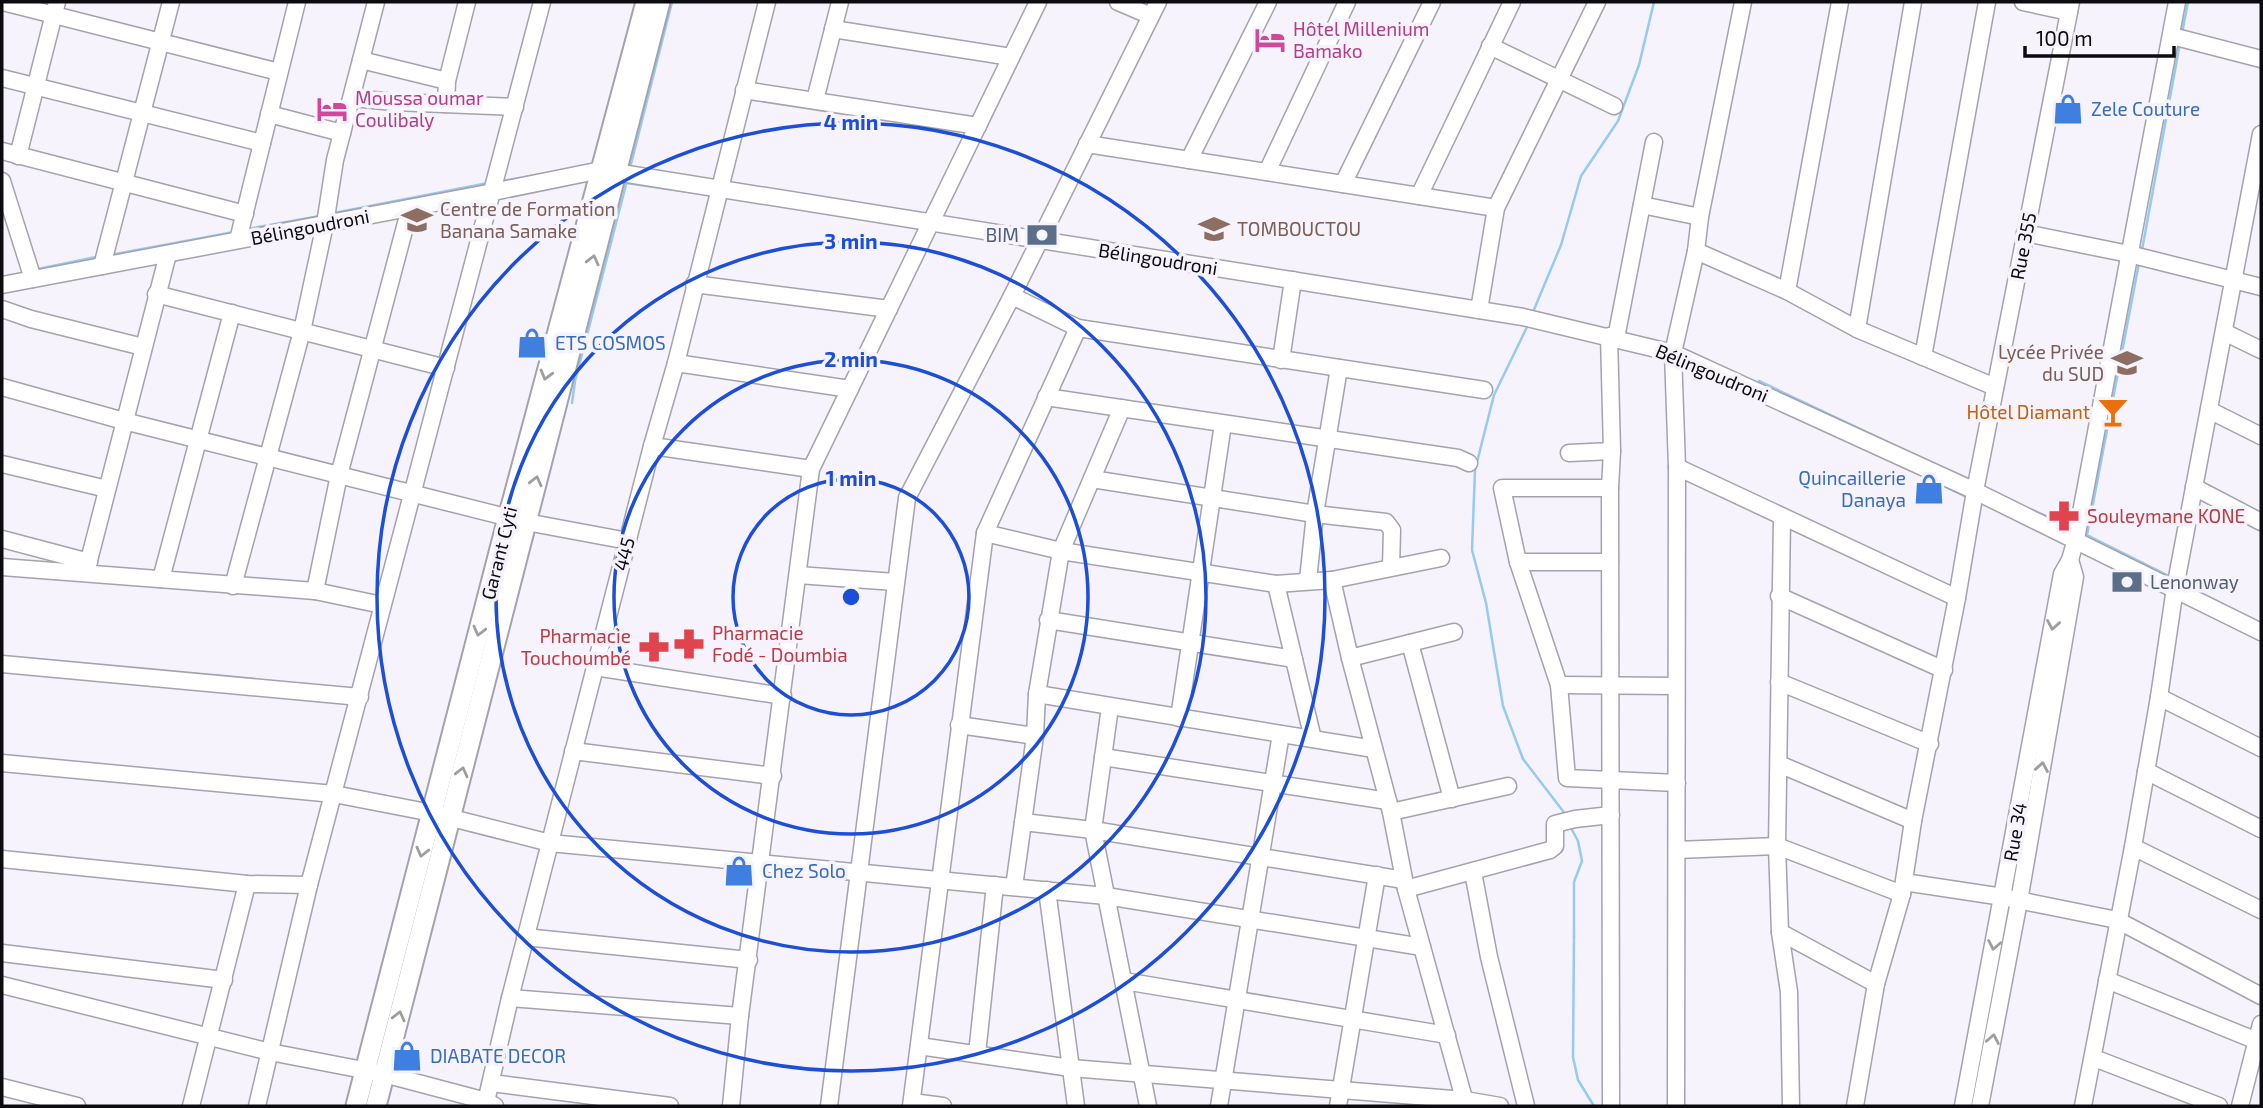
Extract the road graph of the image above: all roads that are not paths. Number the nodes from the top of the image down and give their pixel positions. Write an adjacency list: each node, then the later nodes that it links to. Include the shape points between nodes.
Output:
1 (3, 2): 25 (street)
2 (171, 2): 29 (street)
3 (297, 2): 34 (street)
4 (376, 2): 33 (street)
5 (467, 2): 37 (street)
6 (542, 2): 44 (street)
7 (646, 2): 55 (main road, Garant Cyti)
8 (660, 2): 55 (main road, Garant Cyti)
9 (767, 2): 39 (street, 445)
10 (840, 2): 27 (street)
11 (1038, 2): 31 (street)
12 (1118, 2): 26 (street)
13 (1268, 2): 54 (street)
14 (1348, 2): 56 (street)
15 (1432, 2): 58 (street)
16 (1512, 2): 30 (street)
17 (1597, 2): 36 (street)
18 (1743, 2): 68 (street)
19 (1840, 2): 84 (street)
20 (1913, 2): 92 (street)
21 (1987, 2): 100 (street)
22 (2023, 2): 24 (street)
23 (2177, 2): 28 (street, Rue 34)
24 (2070, 7): 71 (street, Rue 355)
25 (56, 8): 29 (street); 38 (street)
26 (1155, 9): 52 (street)
27 (833, 30): 31 (street); 41 (street)
28 (2172, 36): 32 (street); 76 (street, Rue 34)
29 (160, 41): 34 (street); 45 (street)
30 (1490, 46): 36 (street); 62 (street)
31 (1011, 57): 47 (street)
32 (2261, 58)
33 (360, 60): 37 (street); 40 (street)
34 (279, 72): 46 (street)
35 (2, 78): 38 (street)
36 (1559, 79): 43 (street); 65 (street)
37 (447, 81): 42 (street)
38 (35, 88): 45 (street); 53 (street)
39 (744, 90): 41 (street); 60 (street, 445)
40 (352, 98): 42 (street); 48 (street)
41 (815, 100): 47 (street)
42 (446, 104): 44 (street)
43 (1614, 106)
44 (515, 107): 61 (street)
45 (141, 114): 51 (street); 57 (street)
46 (269, 114): 48 (street); 51 (street)
47 (978, 126): 69 (street)
48 (342, 133): 70 (street)
49 (2261, 134): 66 (street)
50 (1654, 142): 63 (street)
51 (262, 143): 67 (street)
52 (1087, 144): 54 (street); 73 (street)
53 (10, 154): 57 (street)
54 (1189, 160): 56 (street)
55 (608, 171): 60 (street, Bélingoudroni); 61 (street, Bélingoudroni); 135 (main road, Garant Cyti)
56 (1267, 172): 58 (street)
57 (123, 183): 67 (street); 77 (street)
58 (1343, 184): 62 (street)
59 (2, 185): 78 (street)
60 (719, 189): 69 (street, Bélingoudroni); 81 (street, 445)
61 (493, 192): 64 (street, Bélingoudroni); 103 (street)
62 (1419, 196): 65 (street)
63 (1642, 205): 68 (street); 95 (street)
64 (410, 208): 70 (street, Bélingoudroni); 97 (street)
65 (1496, 208): 89 (street)
66 (2254, 209): 80 (street)
67 (245, 214): 72 (street)
68 (1700, 217): 74 (street)
69 (931, 223): 73 (street, Bélingoudroni); 88 (street)
70 (325, 224): 72 (street, Bélingoudroni); 93 (street)
71 (2025, 233): 76 (street); 106 (street, Rue 355)
72 (238, 240): 75 (street, Bélingoudroni)
73 (1040, 240): 79 (street, Bélingoudroni); 86 (street)
74 (1696, 251): 84 (street); 99 (street)
75 (168, 254): 77 (street, Bélingoudroni); 85 (street)
76 (2129, 254): 80 (street); 139 (street, Rue 34)
77 (102, 266): 78 (street, Bélingoudroni)
78 (33, 279): 82 (street, Bélingoudroni)
79 (1293, 280): 89 (street, Bélingoudroni); 101 (street)
80 (2234, 280): 83 (street); 94 (street)
81 (694, 284): 88 (street); 102 (street, 445)
82 (2, 285)
83 (2261, 287)
84 (1787, 290): 92 (street)
85 (156, 294): 90 (street); 96 (street)
86 (1012, 296): 91 (street); 153 (street, via 907,498)
87 (2, 309): 96 (street)
88 (889, 309): 107 (street)
89 (1479, 310): 95 (street, Bélingoudroni)
90 (232, 313): 93 (street); 115 (street)
91 (1078, 328): 101 (street); 109 (street)
92 (1857, 329): 100 (street)
93 (302, 331): 97 (street); 120 (street)
94 (2224, 332): 98 (street); 111 (street)
95 (1613, 337): 99 (street, Bélingoudroni); 118 (street)
96 (143, 347): 112 (street)
97 (372, 349): 103 (street); 125 (street)
98 (2261, 350)
99 (1673, 353): 123 (street); 130 (street, Bélingoudroni)
100 (1923, 357): 106 (street)
101 (1281, 360): 104 (street)
102 (676, 363): 107 (street); 117 (street, 445)
103 (446, 368): 131 (street)
104 (1339, 368): 108 (street); 116 (street)
105 (2, 387): 112 (street)
106 (1995, 387): 130 (street, Rue 355)
107 (850, 389): 124 (street)
108 (1484, 390)
109 (1046, 397): 110 (street); 137 (street)
110 (1122, 408): 113 (street); 126 (street)
111 (2209, 410): 114 (street); 127 (street)
112 (124, 421): 115 (street); 129 (street)
113 (1223, 424): 116 (street); 132 (street)
114 (2261, 436)
115 (198, 440): 120 (street); 150 (street)
116 (1326, 440): 121 (street); 133 (street)
117 (652, 446): 124 (street); 140 (street, 445)
118 (1612, 451): 119 (street); 128 (street)
119 (1569, 453)
120 (268, 457): 125 (street); 155 (street)
121 (1469, 463)
122 (2, 464): 129 (street)
123 (1676, 467): 134 (street); 174 (street)
124 (811, 468): 149 (street)
125 (339, 475): 131 (street); 157 (street)
126 (1092, 479): 132 (street); 141 (street)
127 (2194, 487): 136 (street); 156 (street)
128 (1610, 488): 143 (street, via 1502,488); 144 (street)
129 (107, 489): 146 (street)
130 (1975, 491): 139 (street, Bélingoudroni); 159 (street, Rue 355)
131 (412, 494): 135 (street); 160 (street)
132 (1212, 498): 133 (street); 148 (street)
133 (1315, 514): 147 (street, via 1386,522 1392,530); 151 (street)
134 (1782, 518): 158 (street); 159 (street)
135 (517, 520): 140 (street); 201 (main road, Garant Cyti)
136 (2261, 522)
137 (985, 533): 141 (street); 181 (street)
138 (2, 538): 146 (street)
139 (2076, 539): 156 (street, Bélingoudroni); 226 (street, Rue 34, via 2070,560 2075,577)
140 (628, 541): 169 (street, 445)
141 (1061, 551): 148 (street); 161 (street)
142 (1441, 558): 147 (street)
143 (1518, 562): 144 (street); 172 (street)
144 (1610, 562): 173 (street)
145 (2, 567): 146 (street)
146 (87, 567): 150 (street)
147 (1391, 567): 152 (street)
148 (1201, 573): 154 (street); 164 (street)
149 (798, 575): 153 (street); 176 (street)
150 (161, 579): 155 (street)
151 (1308, 580): 152 (street); 154 (street)
152 (1332, 580): 166 (street)
153 (895, 582): 214 (street)
154 (1276, 584): 167 (street)
155 (233, 586): 157 (street)
156 (2175, 588): 163 (street, Bélingoudroni); 178 (street)
157 (314, 591): 160 (street)
158 (1779, 596): 170 (street); 171 (street)
159 (1958, 598): 170 (street, Rue 355)
160 (382, 605): 177 (street)
161 (1048, 620): 164 (street); 175 (street)
162 (1454, 632): 165 (street)
163 (2261, 632)
164 (1190, 643): 167 (street); 180 (street)
165 (1410, 643): 166 (street); 199 (street)
166 (1350, 658): 187 (street)
167 (1293, 659): 184 (street)
168 (2, 664): 177 (street)
169 (595, 667): 176 (street); 188 (street, 445)
170 (1944, 670): 185 (street, Rue 355)
171 (1779, 682): 185 (street); 191 (street)
172 (1559, 685): 173 (street); 194 (street, via 1567,778)
173 (1610, 685): 174 (street); 194 (street)
174 (1676, 686): 196 (street)
175 (1037, 694): 179 (street); 183 (street)
176 (783, 696): 193 (street)
177 (360, 697): 198 (street)
178 (2159, 697): 186 (street); 192 (street)
179 (1110, 707): 180 (street); 189 (street)
180 (1179, 718): 182 (street)
181 (959, 725): 183 (street); 217 (street)
182 (1281, 734): 184 (street); 195 (street)
183 (1035, 736): 204 (street)
184 (1313, 739): 187 (street)
185 (1930, 744): 203 (street, Rue 355)
186 (2261, 748)
187 (1374, 749): 200 (street)
188 (573, 751): 193 (street); 207 (street, 445)
189 (1103, 757): 195 (street); 206 (street)
190 (2, 763): 198 (street)
191 (1779, 764): 203 (street); 208 (street)
192 (2146, 771): 205 (street); 209 (street)
193 (773, 776): 213 (street)
194 (1612, 780): 196 (street); 202 (street)
195 (1273, 783): 200 (street); 211 (street)
196 (1677, 783): 210 (street)
197 (1508, 786): 199 (street)
198 (334, 794): 201 (street); 219 (street)
199 (1452, 799): 200 (street)
200 (1390, 807): 220 (street)
201 (441, 815): 207 (street); 255 (main road, Garant Cyti)
202 (1611, 816): 215 (street, via 1555,824 1555,846 1550,850); 279 (street)
203 (1913, 821): 223 (street, Rue 355)
204 (1023, 822): 206 (street); 222 (street)
205 (2261, 829)
206 (1093, 830): 211 (street); 225 (street)
207 (550, 843): 213 (street); 231 (street, 445)
208 (1777, 846): 210 (street); 223 (street); 230 (street)
209 (2133, 847): 227 (street); 229 (street)
210 (1677, 850): 280 (street)
211 (1260, 857): 216 (street); 228 (street)
212 (2, 859): 218 (street)
213 (762, 863): 214 (street); 235 (street)
214 (859, 872): 217 (street); 272 (street)
215 (1473, 872): 220 (street); 278 (street)
216 (1377, 875): 220 (street); 232 (street)
217 (940, 880): 221 (street); 250 (street)
218 (247, 884): 219 (street); 236 (street)
219 (309, 885): 251 (street)
220 (1405, 885): 233 (street)
221 (995, 886): 222 (street); 252 (street)
222 (1014, 887): 224 (street)
223 (1903, 888): 226 (street); 239 (street, Rue 355)
224 (1047, 890): 225 (street); 254 (street)
225 (1106, 896): 228 (street); 237 (street)
226 (2011, 899): 229 (street); 283 (street, Rue 34, one-way to 283); 284 (street, Rue 34, one-way to 226)
227 (2261, 910)
228 (1250, 919): 232 (street); 243 (street)
229 (2117, 920): 238 (street); 241 (street)
230 (1780, 932): 239 (street); 281 (street, via 1789,992)
231 (525, 937): 235 (street); 242 (street, 445)
232 (1366, 938): 233 (street); 245 (street)
233 (1422, 947): 247 (street)
234 (2, 953): 236 (street)
235 (749, 960): 244 (street)
236 (224, 980): 248 (street)
237 (1124, 981): 243 (street); 256 (street)
238 (2107, 981): 249 (street); 253 (street)
239 (1877, 984): 282 (street, Rue 355)
240 (2, 985): 248 (street)
241 (2261, 996)
242 (510, 998): 244 (street); 258 (street, 445)
243 (1236, 1000): 245 (street); 257 (street)
244 (740, 1016): 271 (street)
245 (1352, 1020): 247 (street); 260 (street)
246 (2261, 1024): 249 (street)
247 (1447, 1035): 261 (street)
248 (210, 1036): 251 (street); 266 (street)
249 (2257, 1041): 287 (street)
250 (919, 1046): 252 (street); 262 (street)
251 (270, 1052): 255 (street); 267 (street)
252 (977, 1054): 254 (street)
253 (2094, 1058): 285 (street); 286 (street)
254 (1071, 1068): 256 (street); 274 (street)
255 (375, 1072): 263 (street); 268 (main road, Garant Cyti); 269 (main road, Garant Cyti)
256 (1141, 1073): 257 (street); 275 (street)
257 (1223, 1080): 260 (street); 276 (street)
258 (492, 1083): 263 (street, 445); 264 (street)
259 (2, 1087): 265 (street)
260 (1339, 1098): 261 (street)
261 (1465, 1103): 277 (street)
262 (911, 1104): 273 (street)
263 (489, 1105)
264 (645, 1105): 270 (street)
265 (77, 1106)
266 (191, 1106)
267 (257, 1106)
268 (356, 1106)
269 (376, 1106)
270 (670, 1106)
271 (731, 1106)
272 (830, 1106)
273 (943, 1106)
274 (1076, 1106)
275 (1148, 1106)
276 (1219, 1106)
277 (1500, 1106)
278 (1526, 1106)
279 (1611, 1106)
280 (1676, 1106)
281 (1791, 1106)
282 (1855, 1106)
283 (1963, 1106)
284 (1980, 1106)
285 (2083, 1106)
286 (2219, 1106)
287 (2240, 1106)

